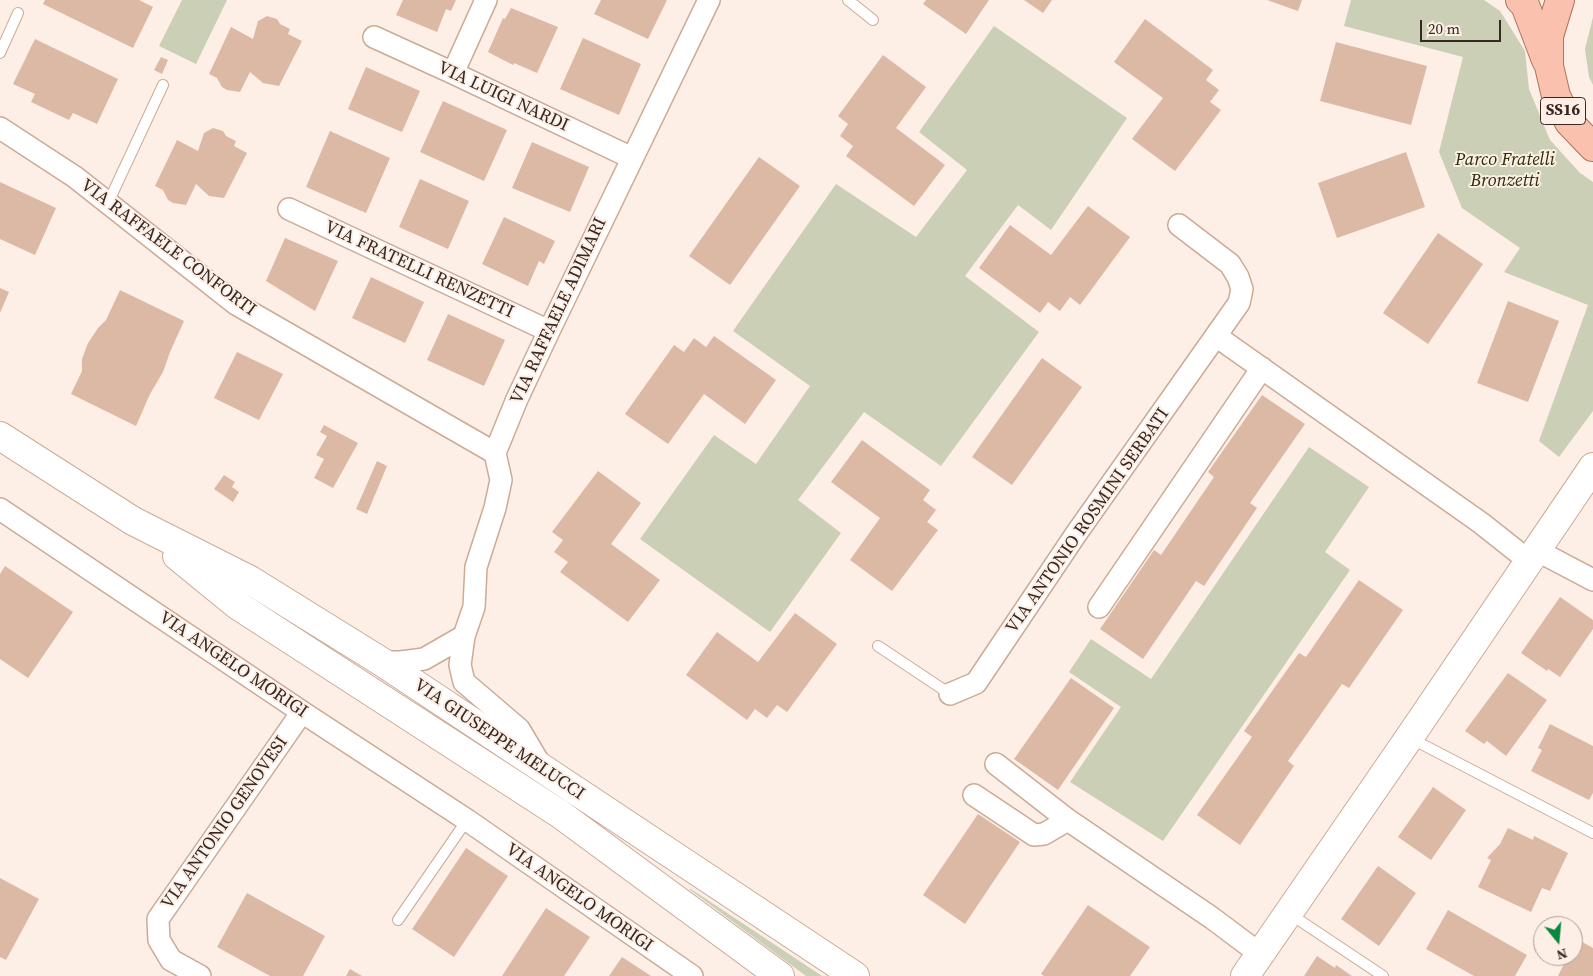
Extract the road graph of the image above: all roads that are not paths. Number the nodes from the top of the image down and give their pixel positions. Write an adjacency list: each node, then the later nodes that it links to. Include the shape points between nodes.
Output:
1 (486, 0): 11 (street)
2 (710, 0): 15 (street, VIA RAFFAELE ADIMARI)
3 (848, 0): 7 (lane)
4 (1520, 0): 10 (main road, SS16, via 1526,5)
5 (1560, 0): 10 (main road, SS16, via 1549,36)
6 (18, 14): 9 (lane)
7 (873, 20)
8 (374, 37): 11 (street, VIA LUIGI NARDI)
9 (0, 53)
10 (1549, 66): 14 (main road, SS16, via 1556,96 1569,122)
11 (453, 73): 15 (street, VIA LUIGI NARDI)
12 (163, 85): 16 (lane)
13 (0, 128): 16 (street, VIA RAFFAELE CONFORTI, via 75,177)
14 (1593, 147)
15 (632, 158): 19 (street, VIA RAFFAELE ADIMARI)
16 (108, 203): 23 (street, VIA RAFFAELE CONFORTI, via 236,304)
17 (289, 209): 19 (street, VIA FRATELLI RENZETTI)
18 (1179, 225): 20 (street, VIA ANTONIO ROSMINI SERBATI, via 1230,264 1238,276 1242,289 1239,303)
19 (549, 331): 23 (street, VIA RAFFAELE ADIMARI)
20 (1216, 336): 21 (street); 33 (street, VIA ANTONIO ROSMINI SERBATI, via 1076,534 976,683)
21 (1262, 368): 27 (street, via 1481,523); 29 (street)
22 (0, 436): 26 (main road, VIA GIUSEPPE MELUCCI)
23 (494, 453): 30 (street, via 501,480 476,567 474,607)
24 (1593, 466): 27 (main road)
25 (0, 509): 34 (street, VIA ANGELO MORIGI)
26 (133, 521): 32 (main road, VIA GIUSEPPE MELUCCI, via 250,580); 47 (main road, VIA GIUSEPPE MELUCCI, via 237,605 560,814)
27 (1533, 555): 28 (street); 35 (main road)
28 (1593, 580)
29 (1099, 608)
30 (464, 636): 32 (street, via 424,659); 37 (street, via 460,665 464,682 519,729)
31 (878, 646): 33 (lane)
32 (382, 662): 37 (main road, VIA GIUSEPPE MELUCCI)
33 (950, 694)
34 (302, 712): 39 (street, VIA ANGELO MORIGI); 45 (street, VIA ANTONIO GENOVESI, via 158,919 159,940 171,960)
35 (1409, 738): 41 (lane); 42 (main road)
36 (996, 764): 40 (street)
37 (542, 768): 48 (main road, VIA GIUSEPPE MELUCCI)
38 (974, 795): 40 (street, via 1034,835 1044,834)
39 (467, 820): 43 (lane); 46 (street, VIA ANGELO MORIGI)
40 (1068, 820): 44 (street)
41 (1593, 833)
42 (1288, 913): 44 (main road); 50 (lane)
43 (398, 920)
44 (1260, 954): 49 (main road)
45 (200, 976)
46 (692, 976)
47 (780, 976)
48 (855, 976)
49 (1245, 976)
50 (1383, 976)

